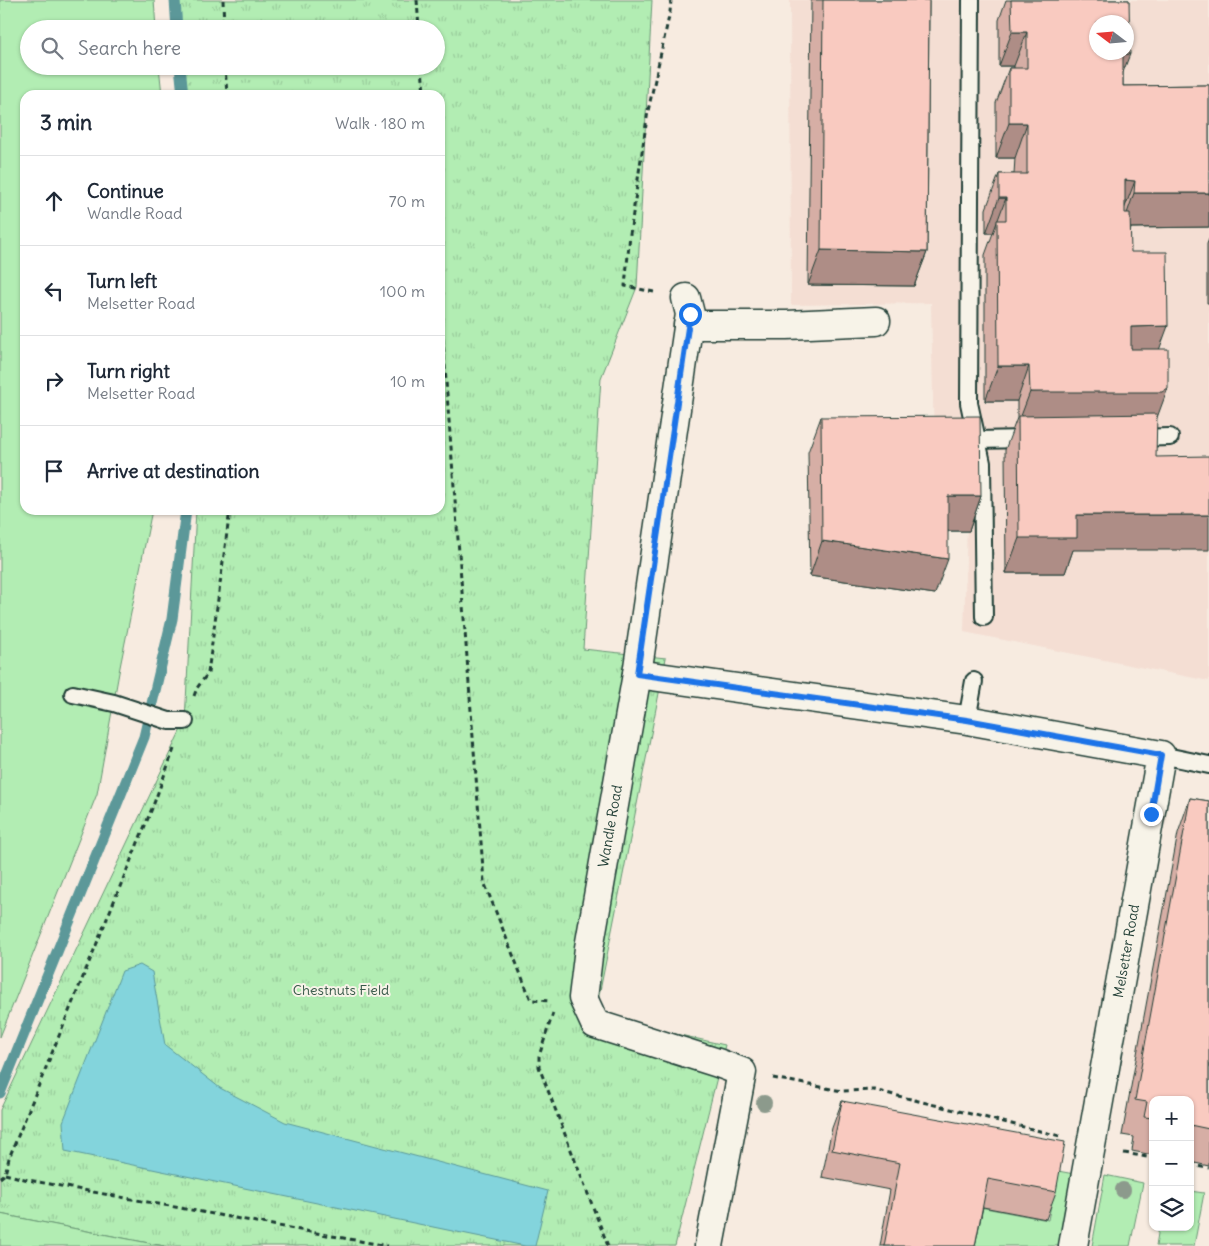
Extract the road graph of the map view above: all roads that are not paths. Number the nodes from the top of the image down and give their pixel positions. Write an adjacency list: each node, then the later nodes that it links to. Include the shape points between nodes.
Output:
1 (972, 0): 8 (lane, via 969,402)
2 (686, 298): 4 (street, Wandle Road, via 690,314)
3 (876, 320): 4 (street, via 787,325)
4 (688, 325): 10 (street, Wandle Road)
5 (1170, 437): 6 (lane)
6 (1122, 438)
7 (1044, 439): 8 (lane)
8 (977, 440): 9 (lane, via 982,463)
9 (984, 617)
10 (637, 674): 13 (street); 17 (street, Wandle Road, via 588,948 583,998 595,1024 742,1072)
11 (974, 681): 13 (lane)
12 (73, 694): 14 (lane, via 114,702)
13 (967, 720): 15 (street)
14 (177, 721)
15 (1161, 755): 16 (lane); 18 (street, Melsetter Road)
16 (1209, 765)
17 (709, 1246)
18 (1073, 1246)

